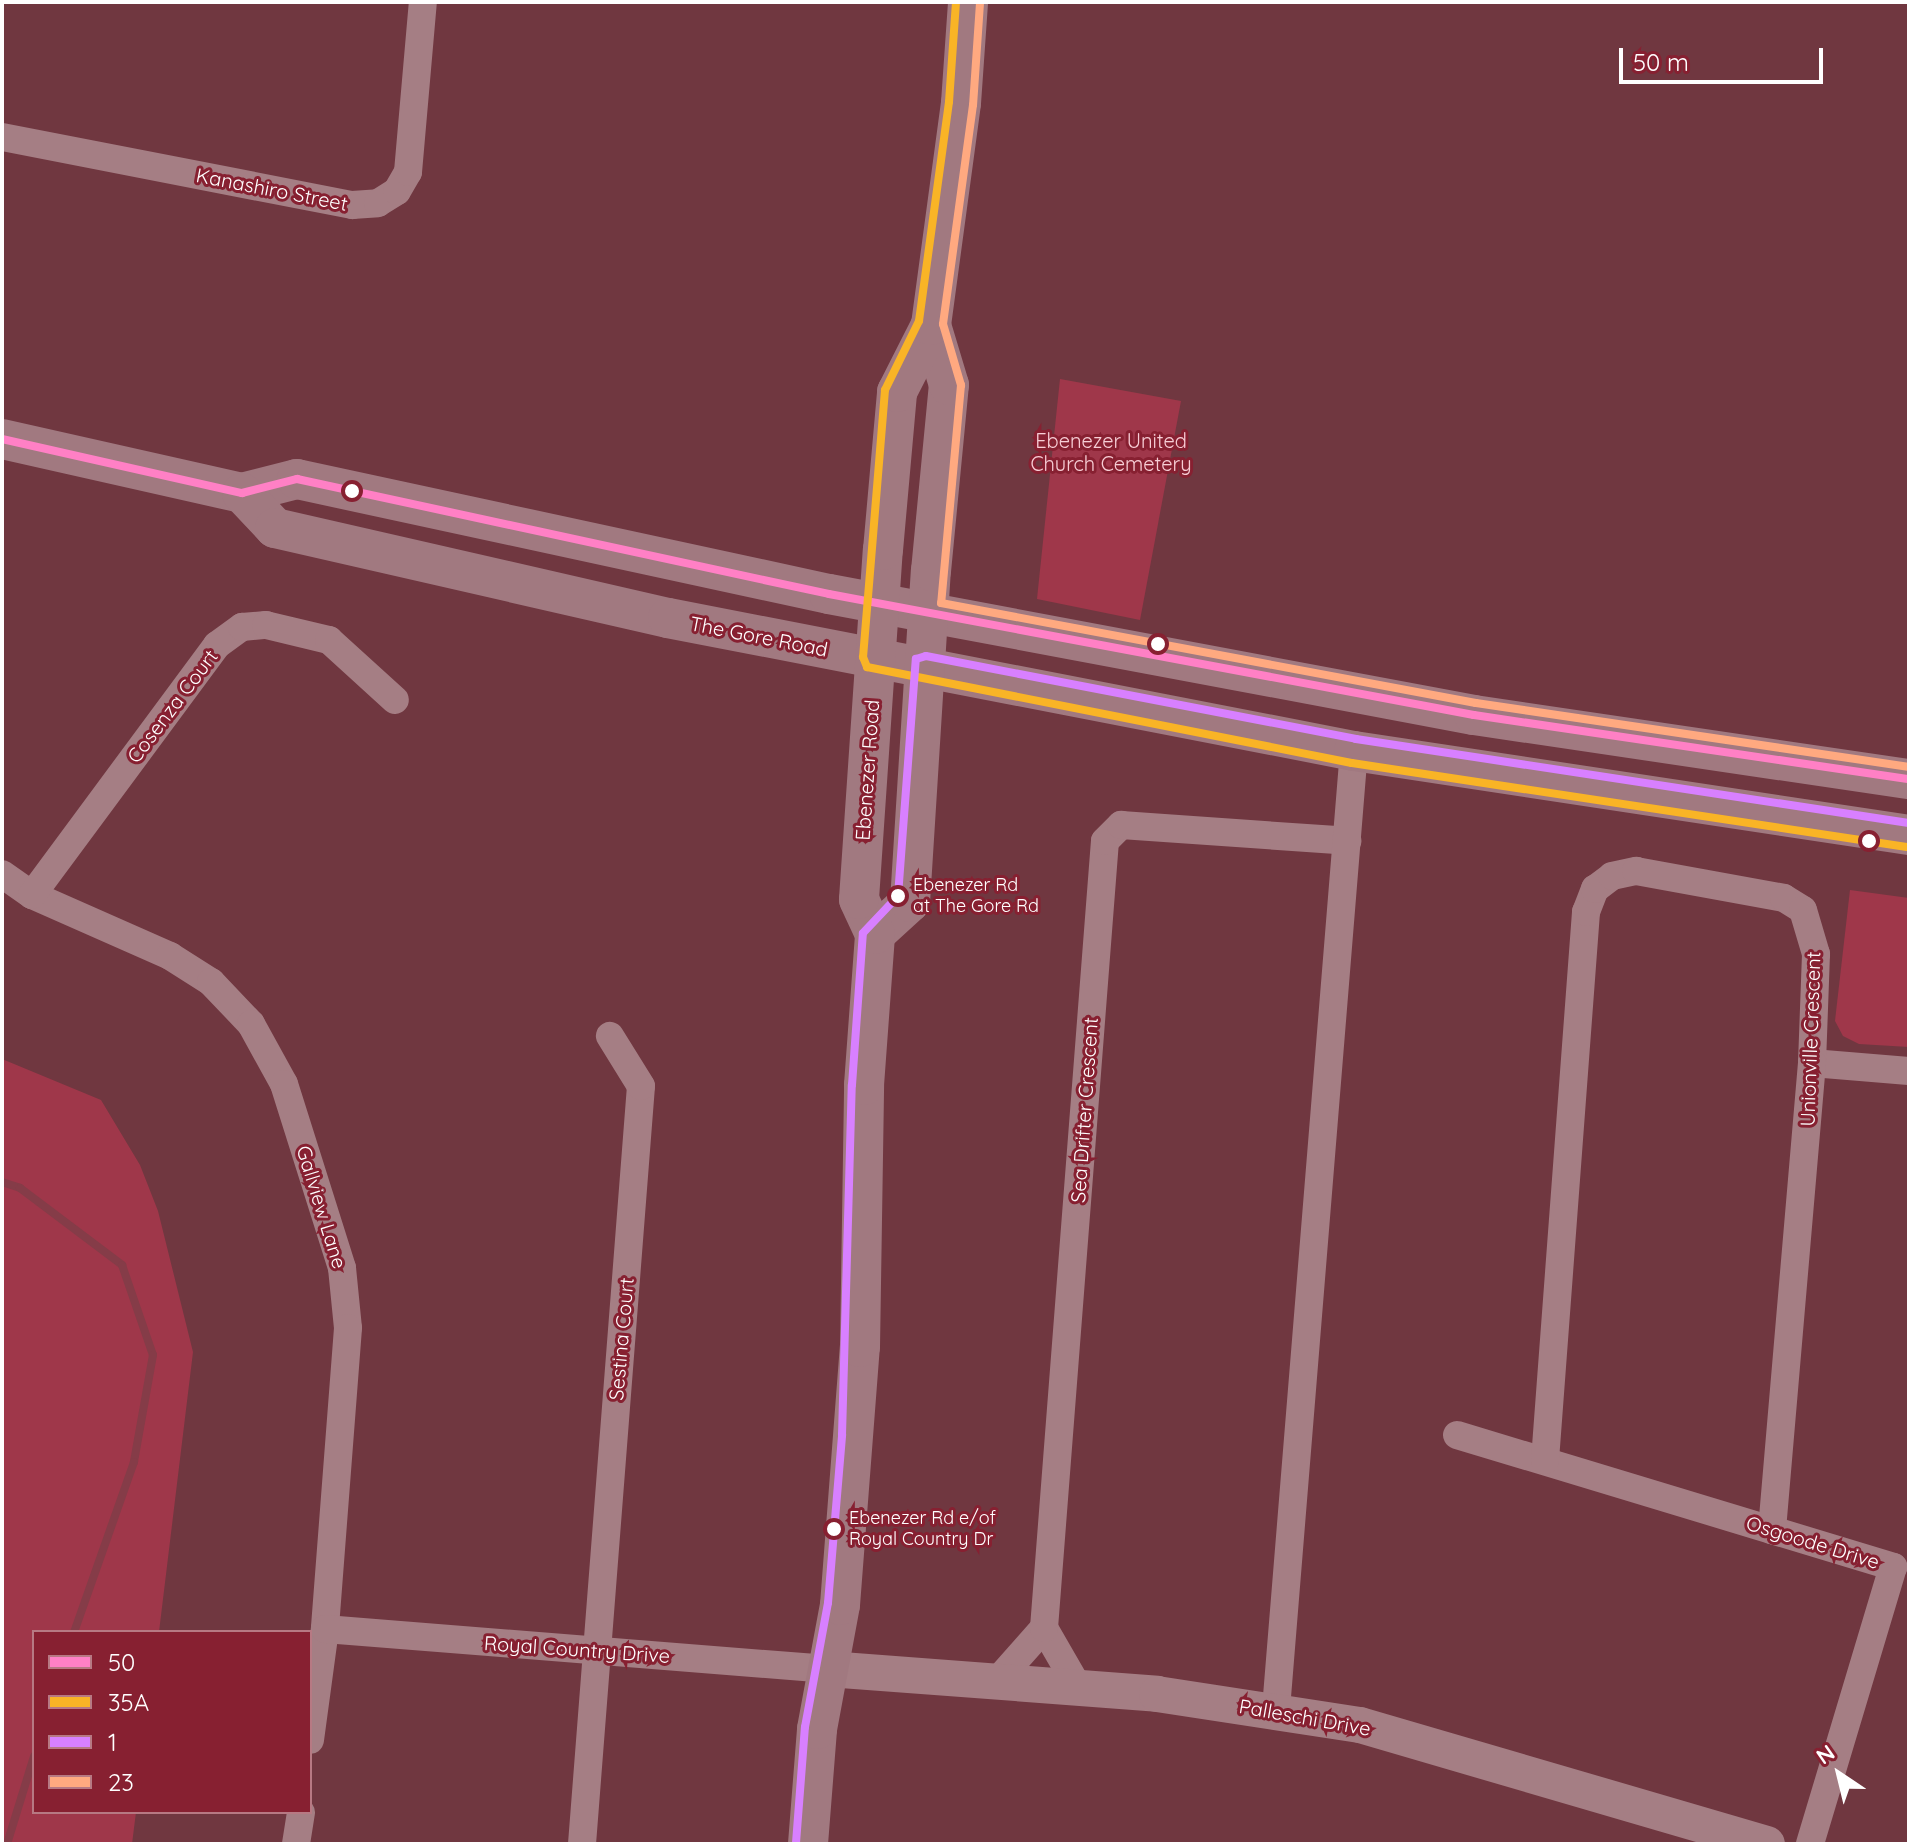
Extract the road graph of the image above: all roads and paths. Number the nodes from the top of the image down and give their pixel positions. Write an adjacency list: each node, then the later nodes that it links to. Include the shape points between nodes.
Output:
1 (423, 2): 3 (street, Kanashiro Street, via 408,172 397,191 378,203 352,205)
2 (968, 2): 4 (main road, Ebenezer Road, via 961,103)
3 (2, 137)
4 (931, 325): 7 (main road, Ebenezer Road, via 897,392); 8 (main road, Ebenezer Road, via 949,385)
5 (2, 439): 6 (main road)
6 (242, 493): 7 (main road, via 297,479); 9 (main road, The Gore Road, via 275,528 524,587)
7 (879, 603): 8 (main road); 9 (main road, Ebenezer Road)
8 (928, 613): 10 (main road, Ebenezer Road); 13 (main road, via 1474,715)
9 (875, 658): 10 (main road, The Gore Road); 18 (main road, Ebenezer Road, via 859,899)
10 (924, 668): 12 (main road, The Gore Road); 18 (main road, Ebenezer Road, via 910,902)
11 (395, 700): 17 (street, Cosenza Court, via 329,640 266,625 242,627 217,645)
12 (1354, 751): 14 (main road, The Gore Road); 15 (street)
13 (1909, 779)
14 (1909, 835)
15 (1347, 841): 26 (street, Sea Drifter Crescent, via 1121,825 1105,841); 32 (street)
16 (2, 874): 17 (street, Gallview Lane)
17 (32, 895): 27 (street, Gallview Lane, via 202,975 251,1024 284,1084 345,1289 346,1365)
18 (875, 934): 29 (main road, Ebenezer Road, via 864,1085 860,1347 840,1605)
19 (610, 1036): 28 (street, Sestina Court, via 641,1086)
20 (1812, 1063): 21 (street); 23 (street, Unionville Crescent, via 1816,954 1803,910 1784,898 1636,871 1612,876 1595,889 1586,912); 24 (street, Unionville Crescent)
21 (1909, 1071)
22 (1457, 1435): 23 (street, Osgoode Drive)
23 (1545, 1460): 24 (street, Osgoode Drive)
24 (1772, 1530): 25 (street, Osgoode Drive)
25 (1901, 1571): 39 (street, Osgoode Drive)
26 (1044, 1628): 30 (street); 31 (street)
27 (325, 1629): 28 (street, Royal Country Drive); 33 (street, Gallview Lane)
28 (596, 1651): 29 (street, Royal Country Drive); 36 (street)
29 (828, 1669): 30 (street, Palleschi Drive); 37 (main road, Ebenezer Road, via 817,1729)
30 (997, 1681): 31 (street, Palleschi Drive)
31 (1078, 1687): 32 (street, Palleschi Drive)
32 (1276, 1709): 38 (street, Palleschi Drive, via 1360,1725)
33 (312, 1725)
34 (301, 1814): 35 (street)
35 (296, 1844)
36 (582, 1844)
37 (808, 1844)
38 (1767, 1844)
39 (1810, 1844)

